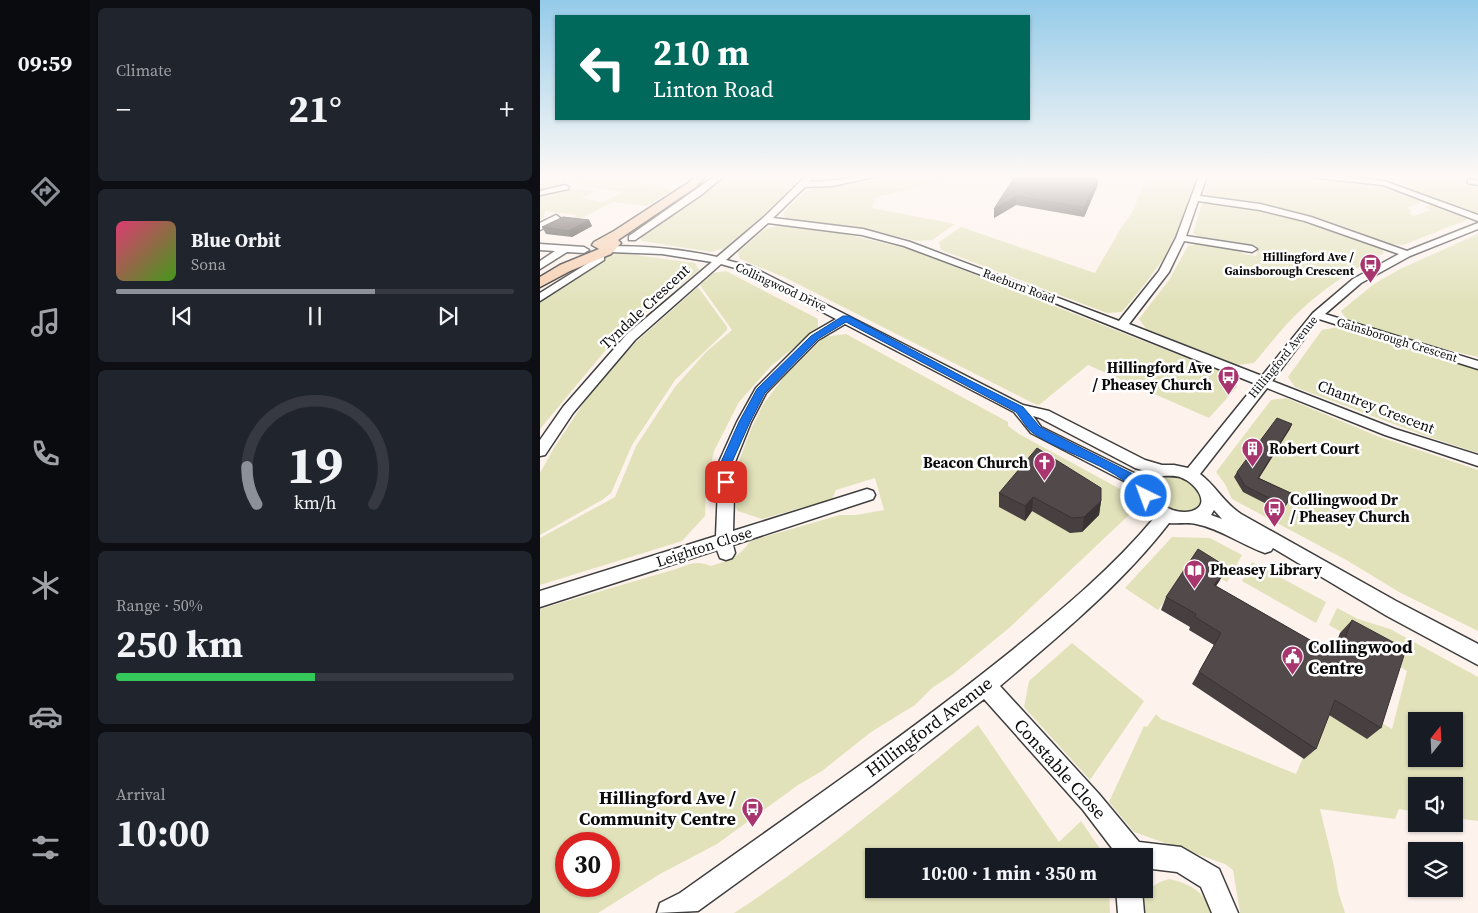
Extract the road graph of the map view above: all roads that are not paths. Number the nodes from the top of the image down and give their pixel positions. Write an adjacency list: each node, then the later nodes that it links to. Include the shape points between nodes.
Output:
1 (555, 219): 8 (street)
2 (649, 219): 9 (main road)
3 (656, 219): 9 (street)
4 (1187, 219): 10 (street)
5 (1306, 219): 15 (street)
6 (766, 220): 16 (street, Tyndale Crescent); 22 (street, Raeburn Road, via 863,232 907,244)
7 (1478, 226): 15 (street, Hillingford Avenue)
8 (540, 227)
9 (626, 236): 14 (main road)
10 (1181, 238): 13 (street); 22 (street, via 1164,272)
11 (540, 247): 12 (street, Collingwood Drive)
12 (563, 250): 14 (street, Collingwood Drive); 17 (street)
13 (1251, 250)
14 (598, 251): 16 (street, Collingwood Drive, via 653,249); 18 (main road); 19 (street)
15 (1407, 254): 20 (street, Hillingford Avenue, via 1357,281)
16 (720, 260): 21 (street, Collingwood Drive, via 746,268); 26 (street, Tyndale Crescent, via 632,337 568,410)
17 (540, 266)
18 (540, 283)
19 (540, 298)
20 (1317, 315): 23 (street, Gainsborough Crescent); 24 (street, Hillingford Avenue)
21 (846, 318): 25 (street, Collingwood Drive); 35 (street, via 814,338 757,399 726,462)
22 (1122, 325): 24 (street, Raeburn Road)
23 (1478, 365)
24 (1263, 382): 27 (street, Chantrey Crescent, via 1390,432); 29 (street, Hillingford Avenue)
25 (1019, 409): 28 (street, Collingwood Drive, via 1044,414 1140,464); 31 (street, Collingwood Drive, via 1036,430 1128,477)
26 (540, 451)
27 (1478, 460)
28 (1162, 471): 29 (street, Collingwood Drive, via 1175,470); 31 (street, via 1149,478)
29 (1191, 476): 30 (street)
30 (1206, 490): 34 (street, via 1210,500 1208,507); 37 (street, via 1227,514)
31 (1145, 493): 33 (street, Collingwood Drive, via 1150,505)
32 (867, 495): 35 (street, Leighton Close)
33 (1165, 516): 34 (street); 39 (street, Hillingford Avenue, via 1145,542 1092,596)
34 (1195, 517): 37 (street, via 1224,526)
35 (725, 547): 36 (street, Leighton Close)
36 (540, 599)
37 (1394, 610): 38 (street)
38 (1478, 655)
39 (986, 686): 40 (street, Constable Close, via 1092,802); 43 (street, Hillingford Avenue)
40 (1127, 848)
41 (1153, 857): 45 (street, Constable Close, via 1181,860 1210,878)
42 (1130, 898): 44 (street)
43 (670, 913)
44 (1131, 913)
45 (1225, 913)

